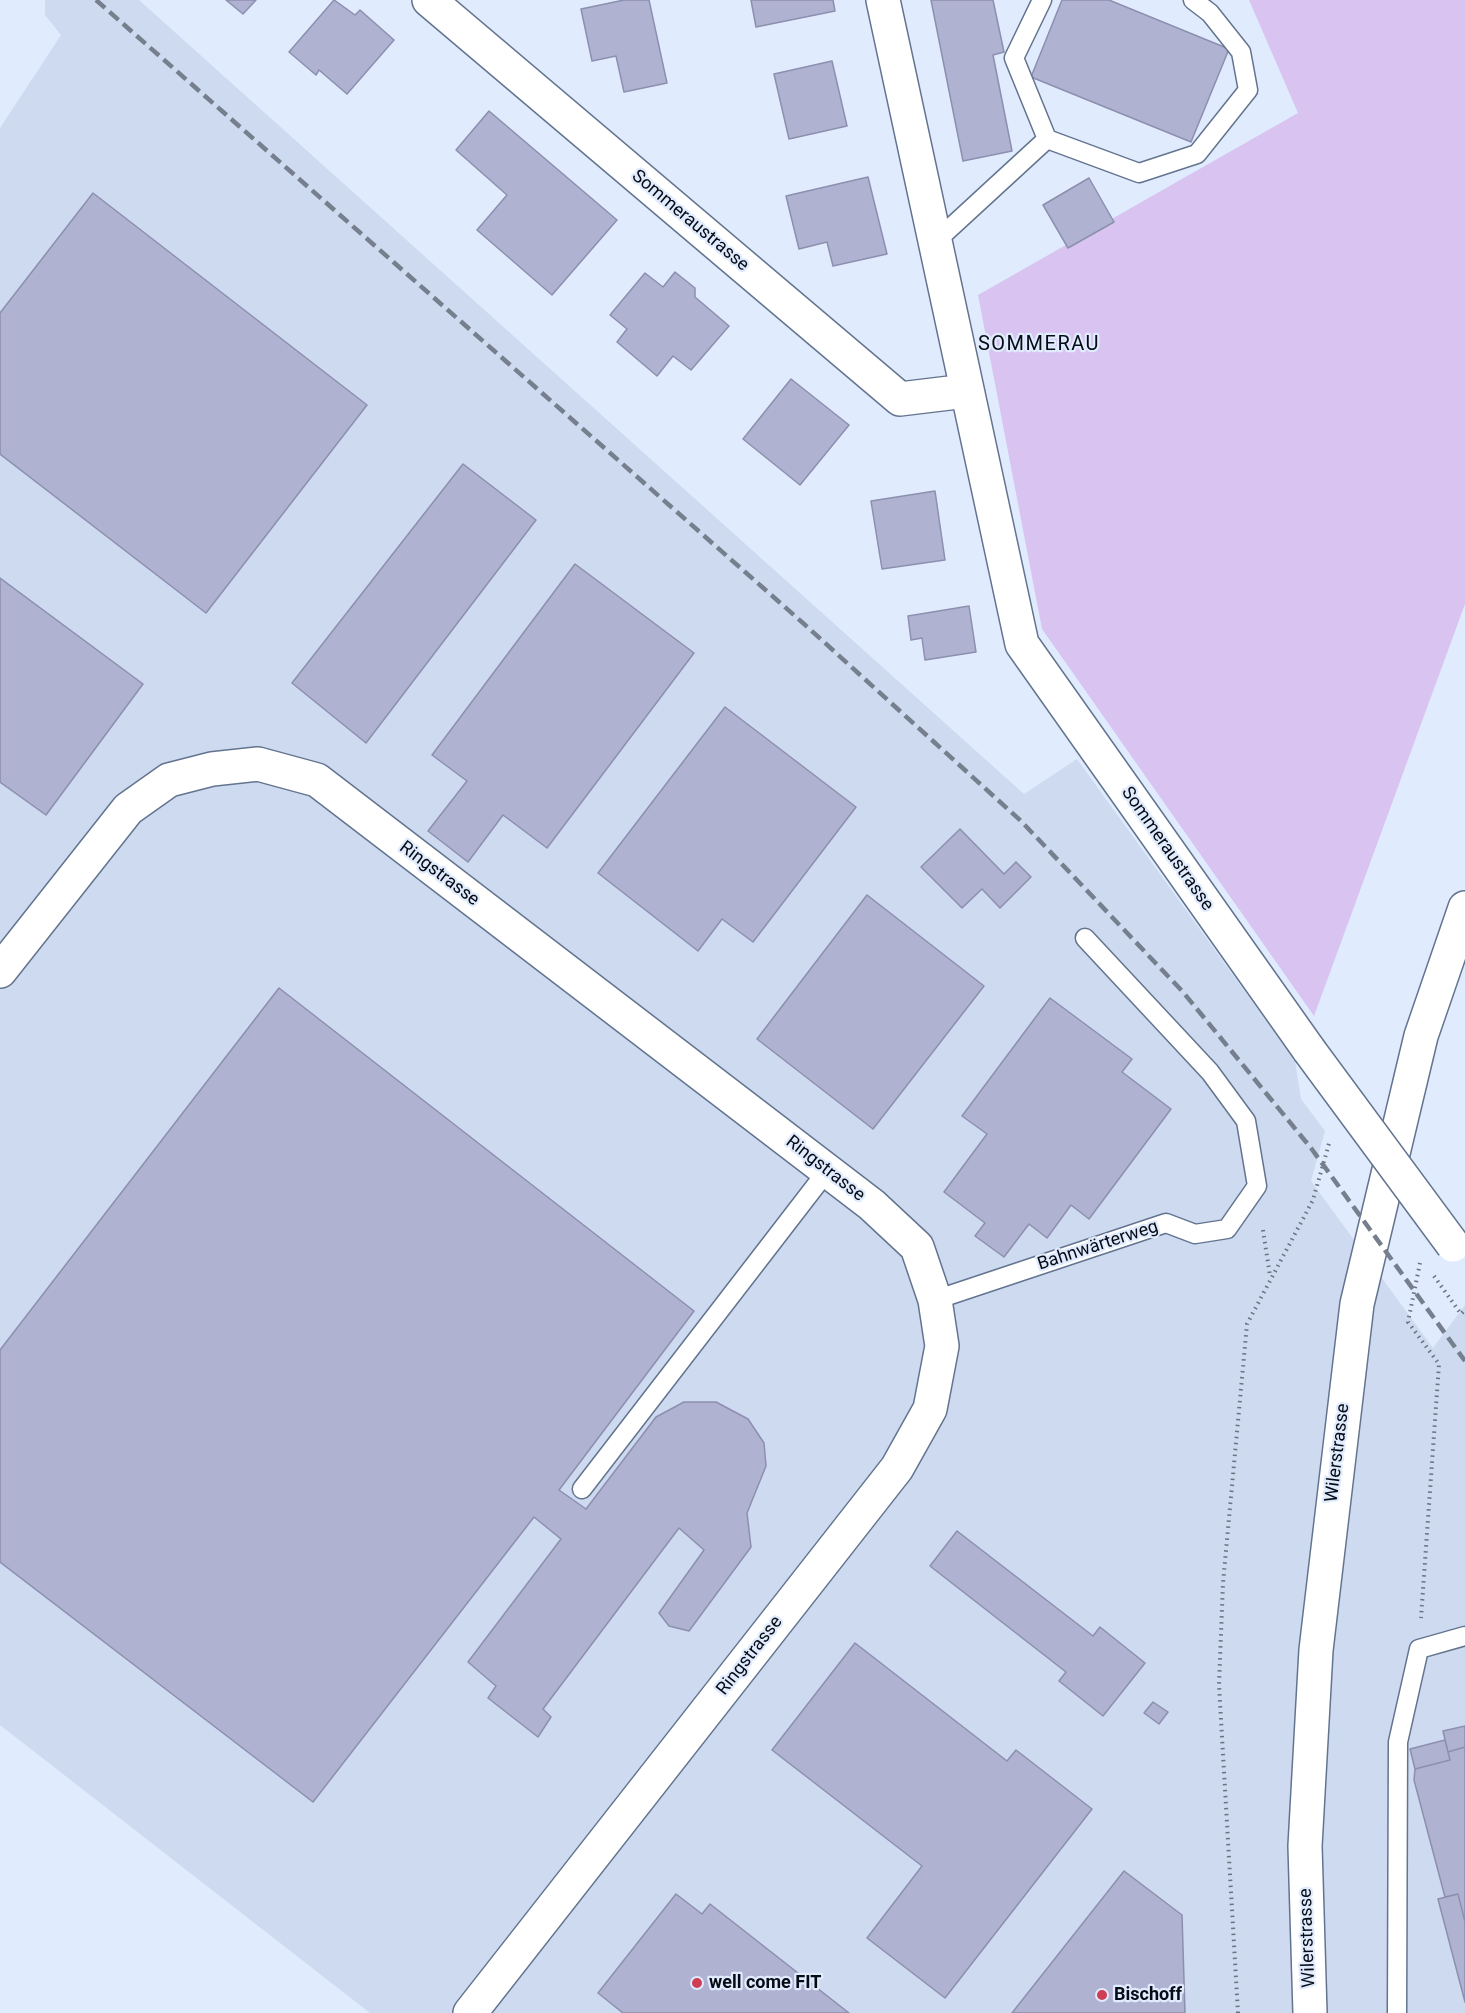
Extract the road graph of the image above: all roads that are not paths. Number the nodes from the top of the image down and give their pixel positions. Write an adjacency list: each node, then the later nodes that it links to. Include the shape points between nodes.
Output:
1 (429, 0): 7 (street, Sommeraustrasse, via 900,399)
2 (883, 0): 6 (street, Sommeraustrasse)
3 (1042, 0): 5 (lane, via 1014,58)
4 (1193, 0): 5 (lane, via 1210,13 1241,52 1248,90 1197,154 1139,173)
5 (1047, 139): 6 (lane)
6 (936, 242): 7 (street, Sommeraustrasse)
7 (966, 391): 12 (street, Sommeraustrasse, bridge, via 1022,644 1309,1050)
8 (1465, 908): 17 (street, Wilerstrasse, via 1421,1036 1357,1304 1316,1650 1305,1846)
9 (1085, 938): 13 (lane, Bahnwärterweg, via 1210,1072 1246,1121 1257,1186 1227,1229 1195,1234 1166,1223)
10 (0, 971): 11 (street, Ringstrasse, via 128,809 169,780 212,769 258,764 317,780)
11 (828, 1171): 13 (street, Ringstrasse, via 917,1246); 14 (lane)
12 (1459, 1254)
13 (935, 1300): 16 (street, Ringstrasse, via 942,1346 930,1409 897,1468)
14 (582, 1489)
15 (1465, 1636): 18 (lane, via 1419,1649 1398,1742)
16 (470, 2013)
17 (1310, 2013)
18 (1397, 2013)

